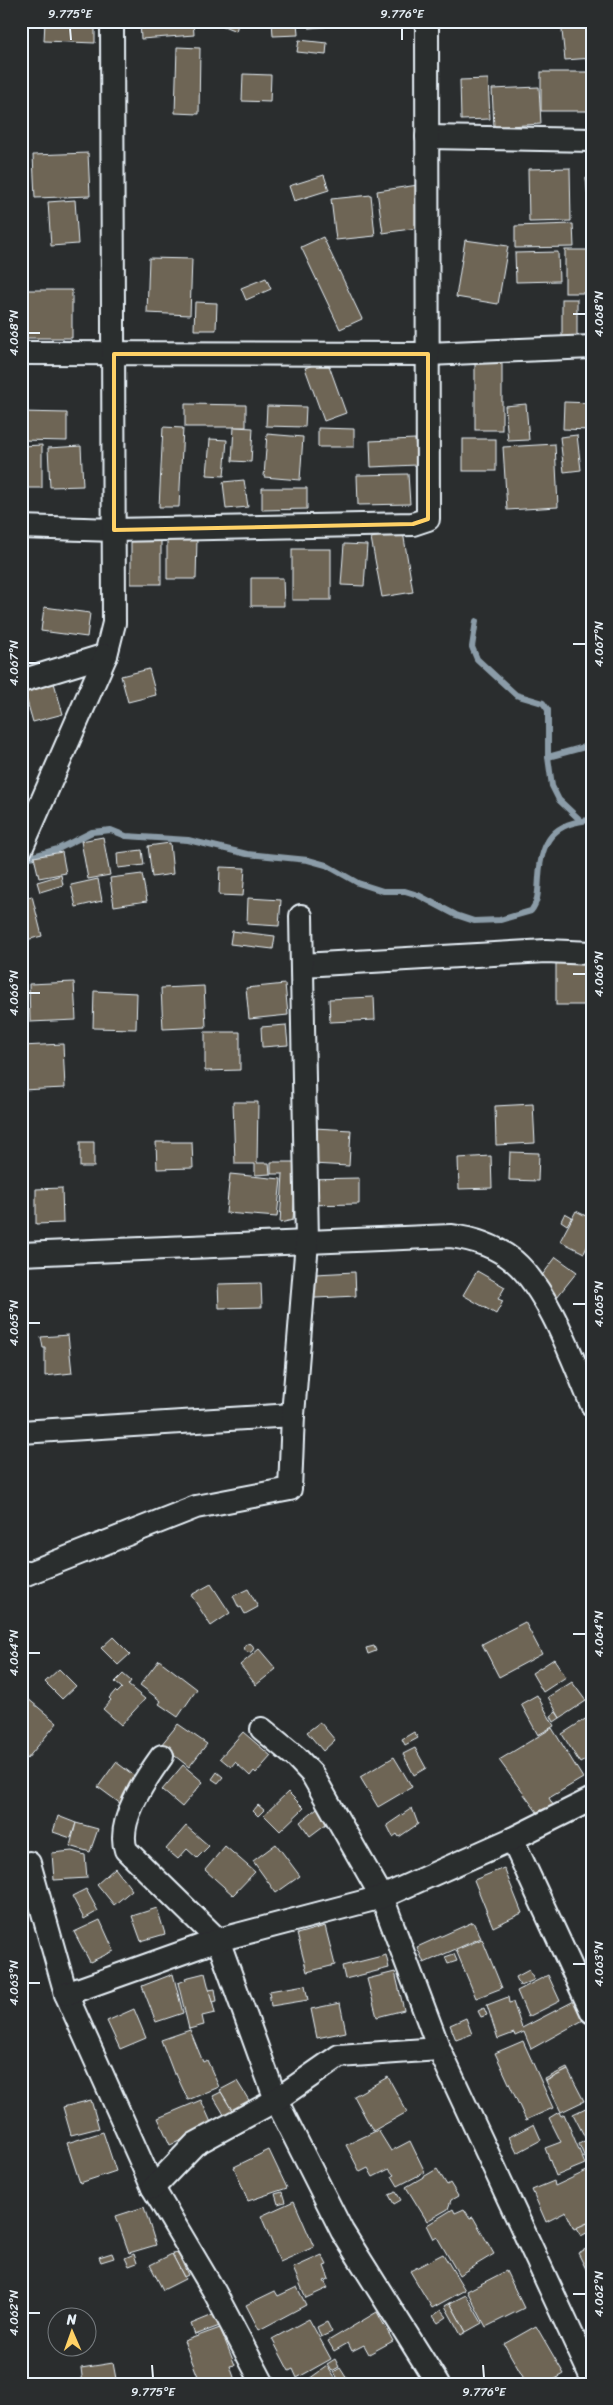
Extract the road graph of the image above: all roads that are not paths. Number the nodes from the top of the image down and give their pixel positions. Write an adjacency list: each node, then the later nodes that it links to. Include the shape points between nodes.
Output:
1 (112, 21): 7 (street)
2 (427, 21): 3 (street)
3 (427, 137): 4 (street); 8 (street)
4 (592, 140)
5 (592, 346): 8 (street)
6 (21, 352): 7 (street)
7 (114, 354): 8 (street); 10 (street)
8 (428, 354): 10 (street, via 428,519 413,524)
9 (21, 527): 10 (street)
10 (114, 530): 11 (street, via 114,623)
11 (106, 655): 12 (street); 13 (street)
12 (21, 682)
13 (21, 849)
14 (301, 916): 16 (street)
15 (592, 952): 16 (street, via 546,951)
16 (302, 965): 17 (street)
17 (307, 1242): 18 (street); 19 (street, via 451,1236 474,1239 494,1248 528,1275 559,1328); 20 (street)
18 (21, 1254)
19 (592, 1405)
20 (293, 1415): 21 (street); 22 (street, via 290,1490 196,1507)
21 (21, 1432)
22 (21, 1576)
23 (262, 1729): 28 (street, via 312,1774)
24 (162, 1756): 29 (street, via 133,1804 123,1842 131,1855)
25 (592, 1799): 26 (street)
26 (512, 1839): 28 (street); 31 (street)
27 (28, 1863): 30 (street)
28 (382, 1897): 29 (street); 32 (street)
29 (218, 1940): 30 (street); 33 (street)
30 (66, 1994): 34 (street)
31 (592, 2012)
32 (439, 2049): 33 (street, via 340,2056); 35 (street)
33 (276, 2100): 34 (street, via 195,2144); 37 (street, via 342,2232)
34 (152, 2188): 36 (street, via 214,2291)
35 (592, 2378)
36 (263, 2384)
37 (438, 2384)

